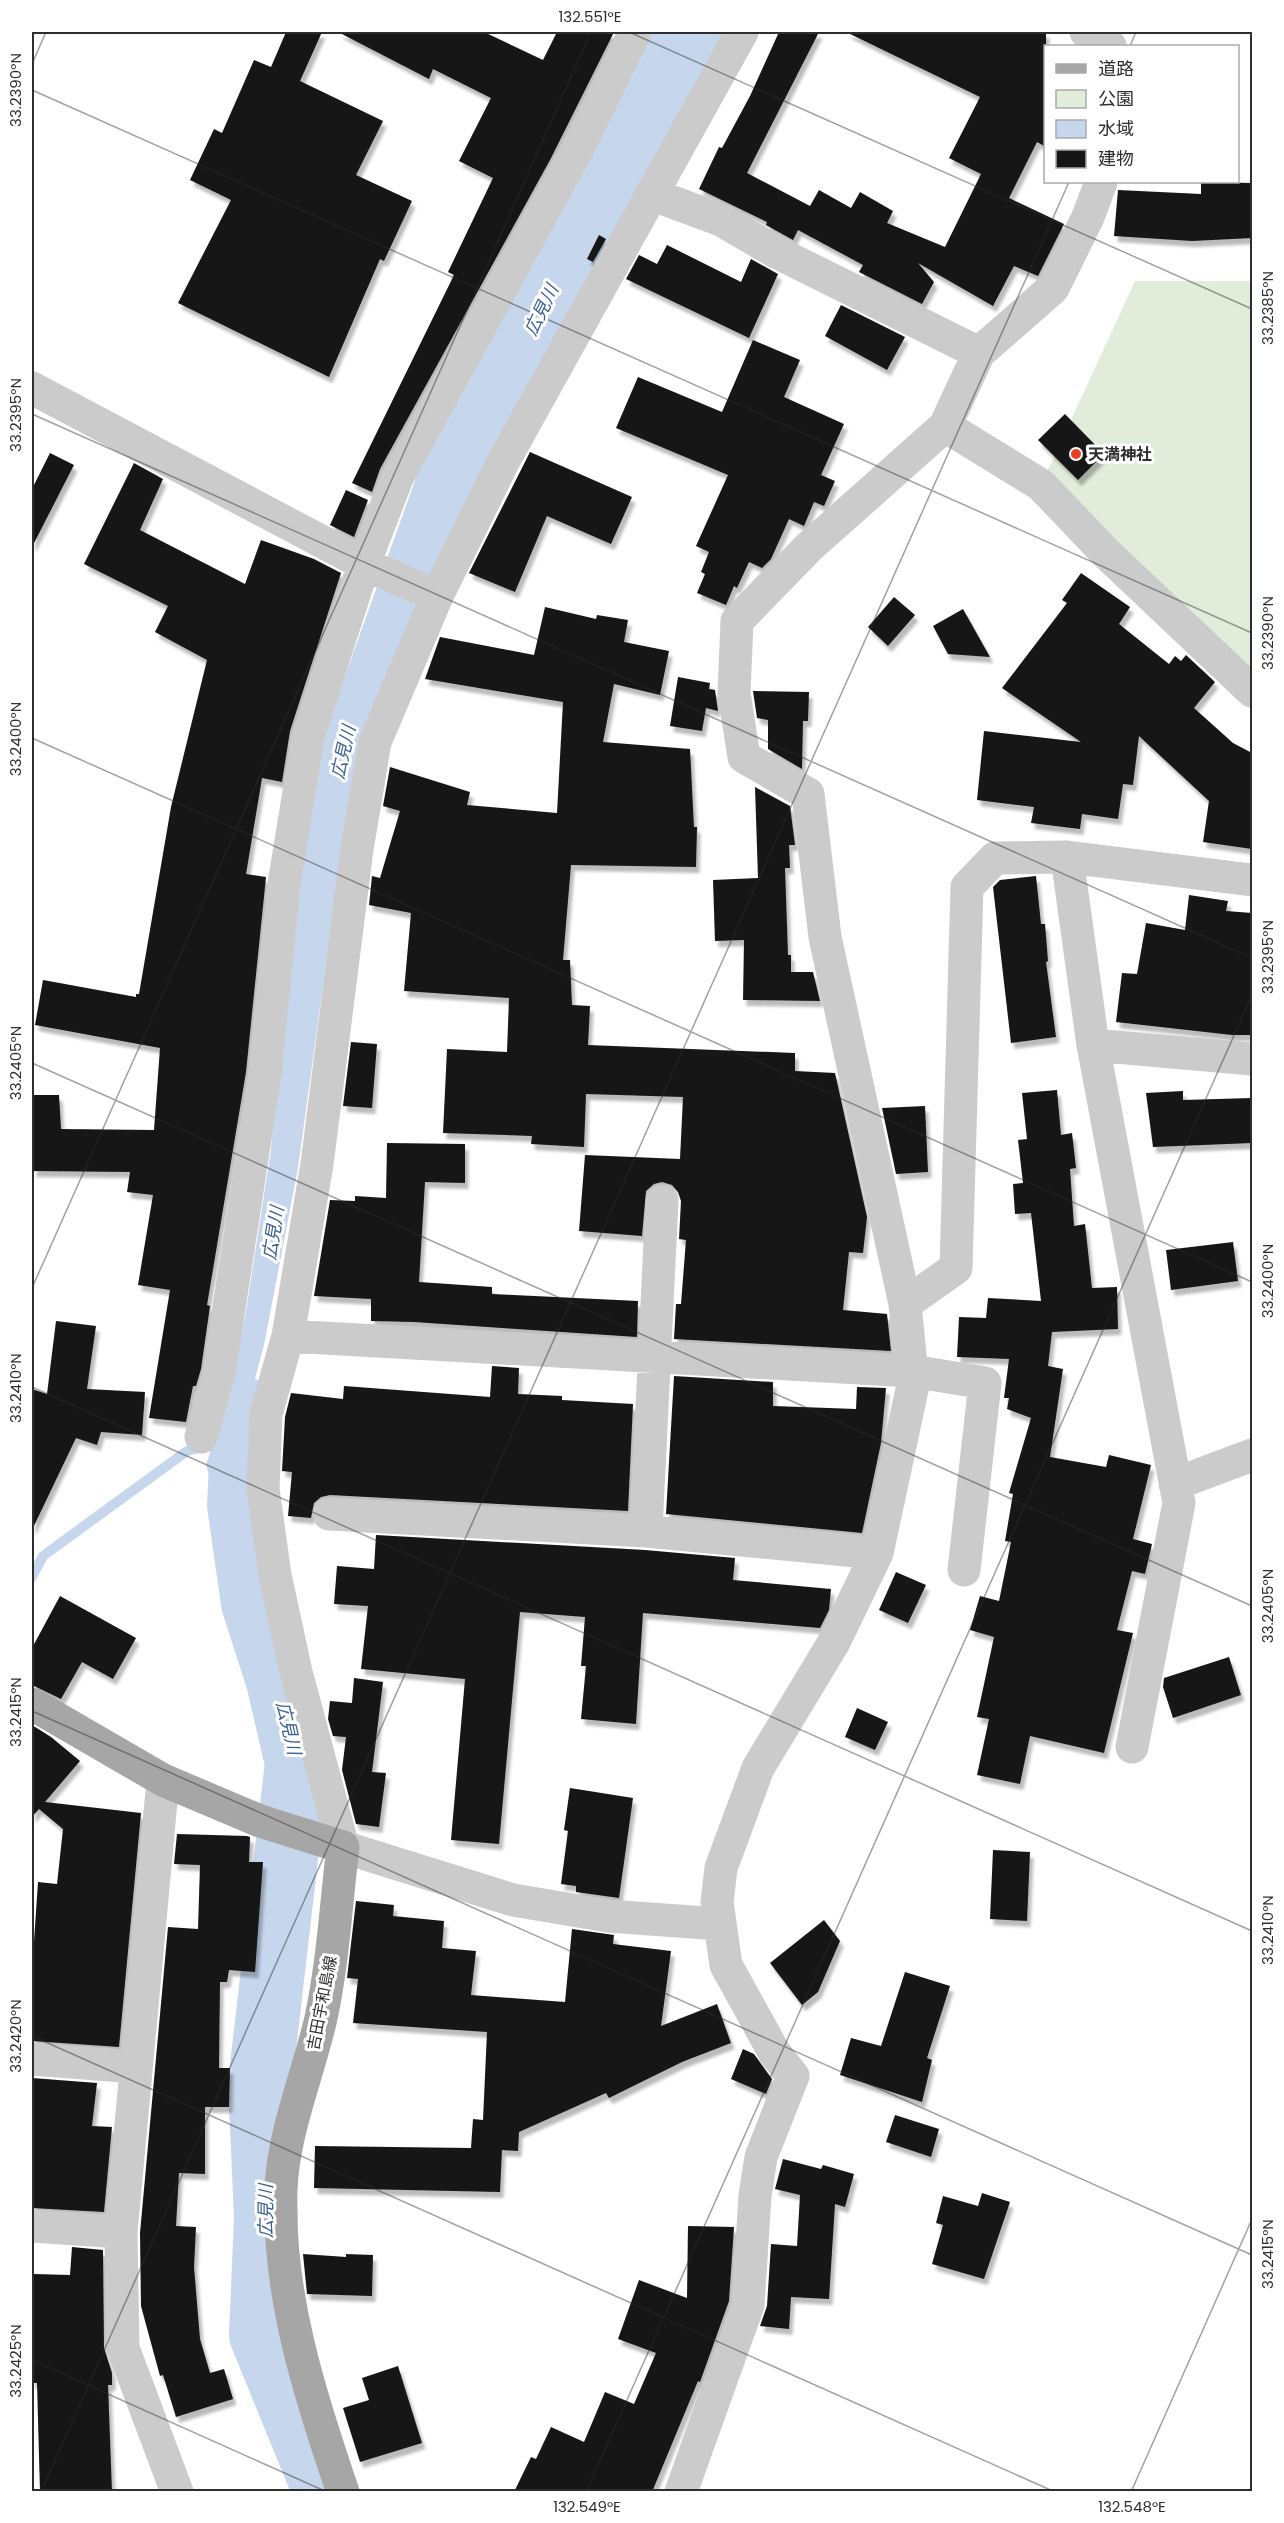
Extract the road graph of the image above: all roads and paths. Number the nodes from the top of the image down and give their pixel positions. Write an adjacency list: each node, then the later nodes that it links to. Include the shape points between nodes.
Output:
1 (635, 32): 10 (street, via 577,150 397,478)
2 (742, 32): 6 (street)
3 (1086, 32): 4 (street)
4 (1108, 45)
5 (1101, 183): 7 (street, via 1053,288)
6 (651, 194): 7 (street, via 721,220 776,252); 11 (street)
7 (979, 353): 9 (street)
8 (32, 388): 10 (street)
9 (945, 426): 12 (street, via 1041,485 1113,560); 18 (street, via 809,547 737,621 736,633 734,693 744,757 808,794 825,937)
10 (371, 567): 11 (street); 22 (street, via 308,737 284,884 265,1074 223,1350)
11 (433, 594): 19 (street, via 375,742 357,849 317,1164)
12 (1252, 691)
13 (1067, 857): 14 (street); 15 (street); 18 (street, via 996,858 967,887 956,1268)
14 (1252, 880)
15 (1094, 1044): 16 (street); 24 (street)
16 (1252, 1059)
17 (662, 1201): 20 (street)
18 (904, 1304): 21 (street)
19 (288, 1336): 20 (street); 32 (street, via 266,1414 263,1489 275,1575)
20 (654, 1356): 21 (street); 26 (street)
21 (912, 1371): 27 (street, via 913,1385); 28 (street, via 985,1383)
22 (201, 1437)
23 (1252, 1455): 24 (street)
24 (1175, 1484): 30 (street, via 1179,1503)
25 (329, 1514): 26 (street)
26 (646, 1531): 27 (street)
27 (877, 1553): 33 (street, via 834,1642 758,1768 721,1868 717,1902)
28 (964, 1570)
29 (32, 1704): 31 (main road)
30 (1132, 1747)
31 (163, 1780): 32 (main road, via 260,1821); 35 (street)
32 (328, 1841): 33 (street, via 513,1900 608,1916); 39 (main road, 吉田宇和島線, via 330,1978 286,2144 281,2191 285,2273 298,2337 313,2405)
33 (720, 1924): 40 (street, via 726,1965 774,2052 793,2076 761,2157 748,2305)
34 (32, 2059): 35 (street)
35 (136, 2067): 37 (street)
36 (32, 2226): 37 (street)
37 (121, 2232): 38 (street, via 123,2348)
38 (177, 2492)
39 (343, 2492)
40 (681, 2492)

